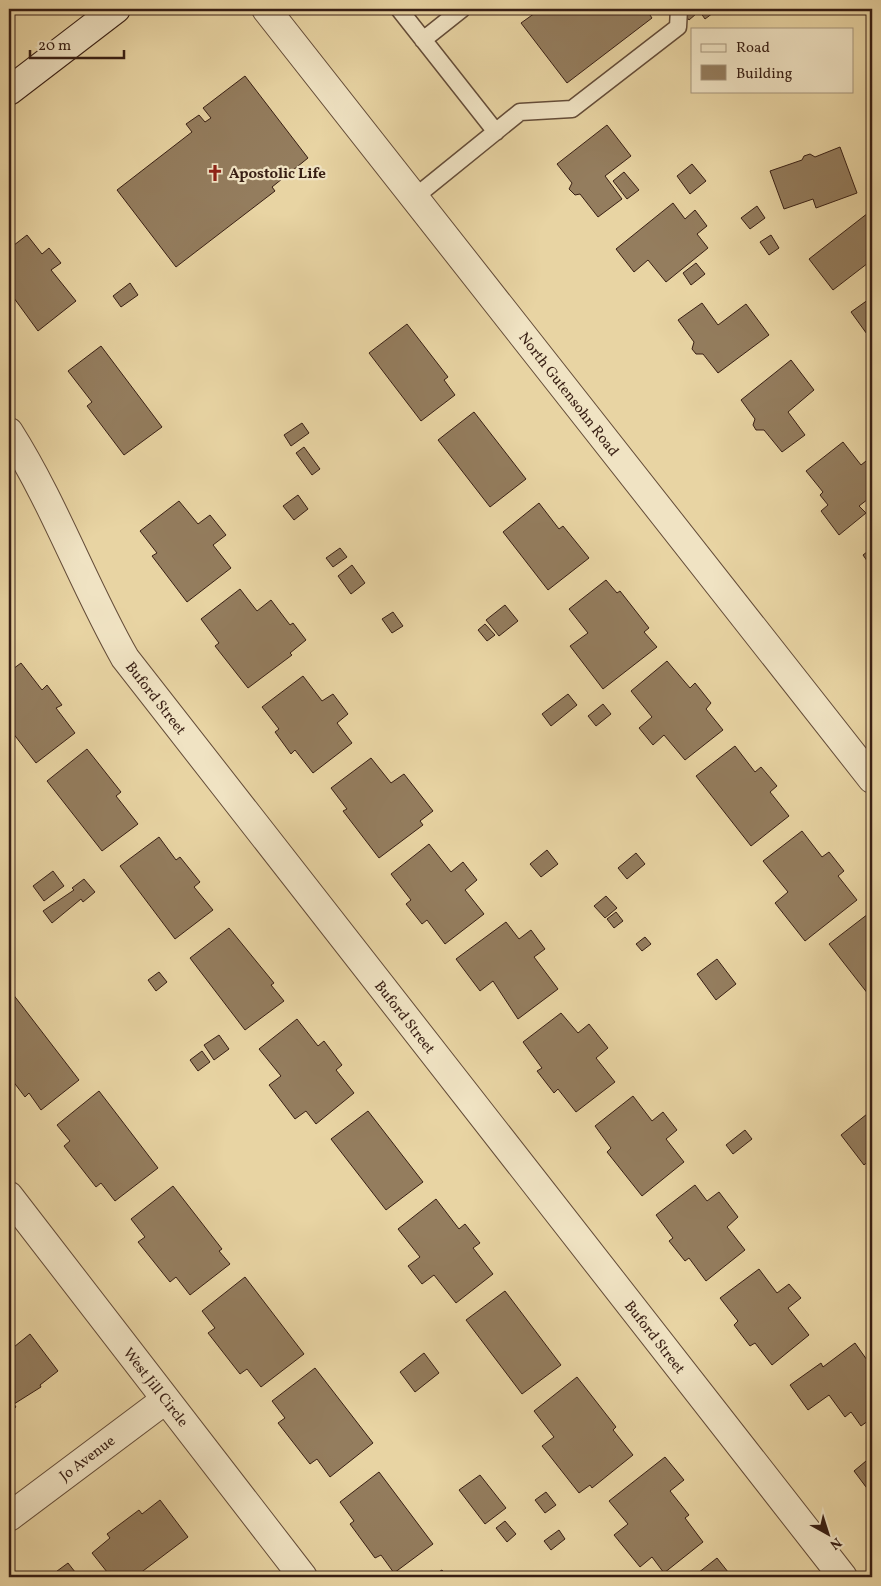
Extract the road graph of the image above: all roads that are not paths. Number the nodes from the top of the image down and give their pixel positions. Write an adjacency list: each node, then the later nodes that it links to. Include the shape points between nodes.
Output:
1 (116, 9): 7 (street)
2 (266, 9): 9 (street, North Gutensohn Road)
3 (399, 9): 6 (lane)
4 (462, 9): 6 (lane)
5 (679, 9): 8 (lane, via 678,27 572,109 520,112)
6 (423, 40): 8 (lane)
7 (9, 91)
8 (496, 132): 9 (lane)
9 (415, 197): 11 (street, North Gutensohn Road)
10 (9, 432): 16 (street, Buford Street, via 29,464 124,658)
11 (872, 779)
12 (9, 1196): 13 (street, West Jill Circle)
13 (165, 1400): 14 (street, Jo Avenue); 15 (street, West Jill Circle)
14 (9, 1517)
15 (303, 1577)
16 (843, 1577)

